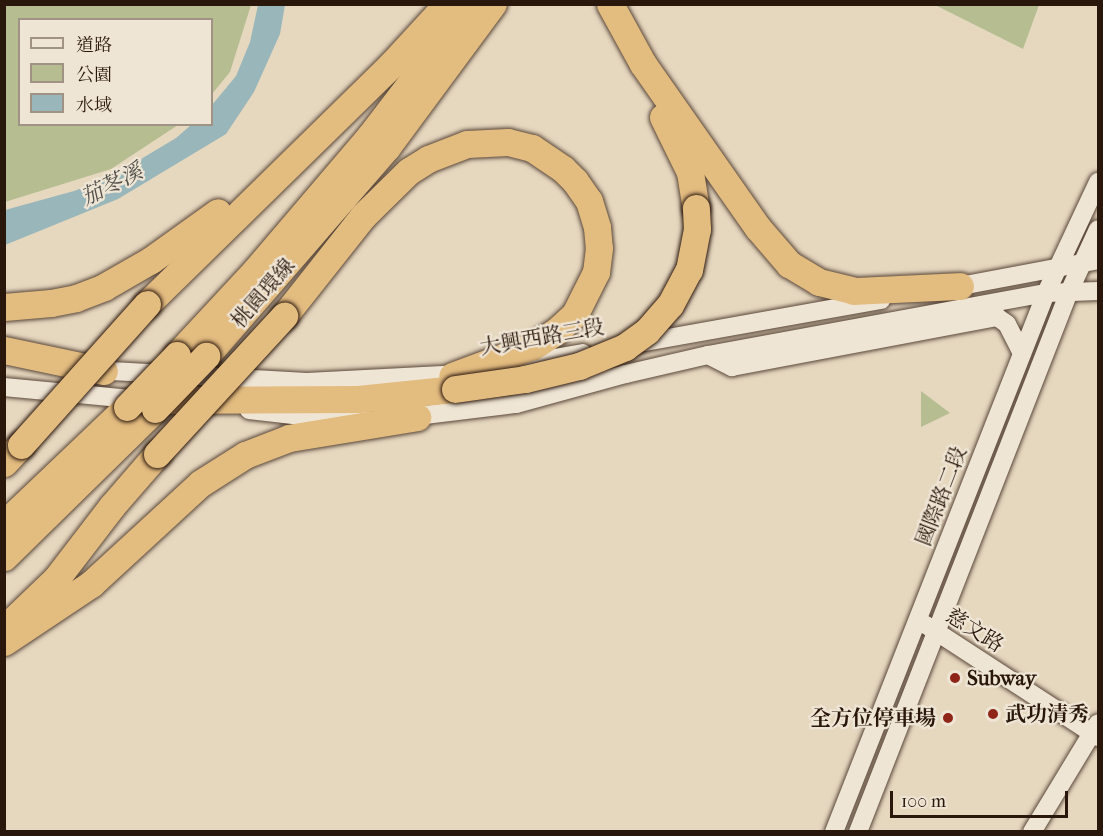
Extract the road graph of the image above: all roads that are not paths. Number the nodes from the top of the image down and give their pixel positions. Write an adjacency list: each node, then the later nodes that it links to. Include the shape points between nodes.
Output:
1 (447, 4): 5 (highway)
2 (471, 4): 23 (highway, 桃園環線, bridge, via 370,136 177,355)
3 (493, 4): 23 (highway, 桃園環線, bridge, via 387,147 206,356)
4 (608, 4): 10 (highway, via 643,64 758,228 789,264 819,282 854,291); 21 (highway, bridge, via 626,53 685,159 694,188 694,251 686,279 670,305 640,336 603,358 525,379)
5 (345, 109): 15 (highway, via 263,178 127,275 76,298); 25 (highway, bridge, via 147,304)
6 (1098, 182): 9 (street, 國際路二段)
7 (1098, 229): 8 (street)
8 (1093, 263): 9 (street, 大興西路三段); 12 (street)
9 (1057, 269): 10 (street, 大興西路三段); 13 (street, 國際路二段)
10 (960, 286): 21 (street, 大興西路三段)
11 (1098, 291): 12 (street)
12 (1069, 292): 13 (street); 14 (street); 30 (street)
13 (1046, 293): 17 (street, 國際路二段); 18 (street)
14 (1098, 304)
15 (5, 307)
16 (4, 350): 20 (highway)
17 (1022, 353): 18 (street, via 1007,324 996,317 732,367); 28 (street, 國際路二段)
18 (708, 355): 24 (street, via 516,404)
19 (4, 363): 20 (street, 大興西路三段)
20 (105, 370): 21 (street, 大興西路三段, via 307,382)
21 (453, 382): 23 (highway, via 358,399); 29 (highway, bridge, via 533,346 558,330 575,314 596,272 600,248 589,201 563,168 532,148 508,142 467,144 409,171 363,216 284,316 118,498 56,579)
22 (4, 387): 23 (street)
23 (142, 406): 24 (street, via 302,416); 26 (highway, 桃園環線); 27 (highway, 桃園環線)
24 (417, 417): 31 (highway, via 289,438 245,455 201,483 91,584)
25 (13, 454)
26 (4, 524)
27 (4, 557)
28 (918, 621): 30 (street, 慈文路); 33 (street, 國際路二段)
29 (4, 627)
30 (936, 631): 32 (street, 慈文路); 34 (street)
31 (4, 642)
32 (1097, 730): 35 (street)
33 (834, 831)
34 (858, 831)
35 (1032, 831)

